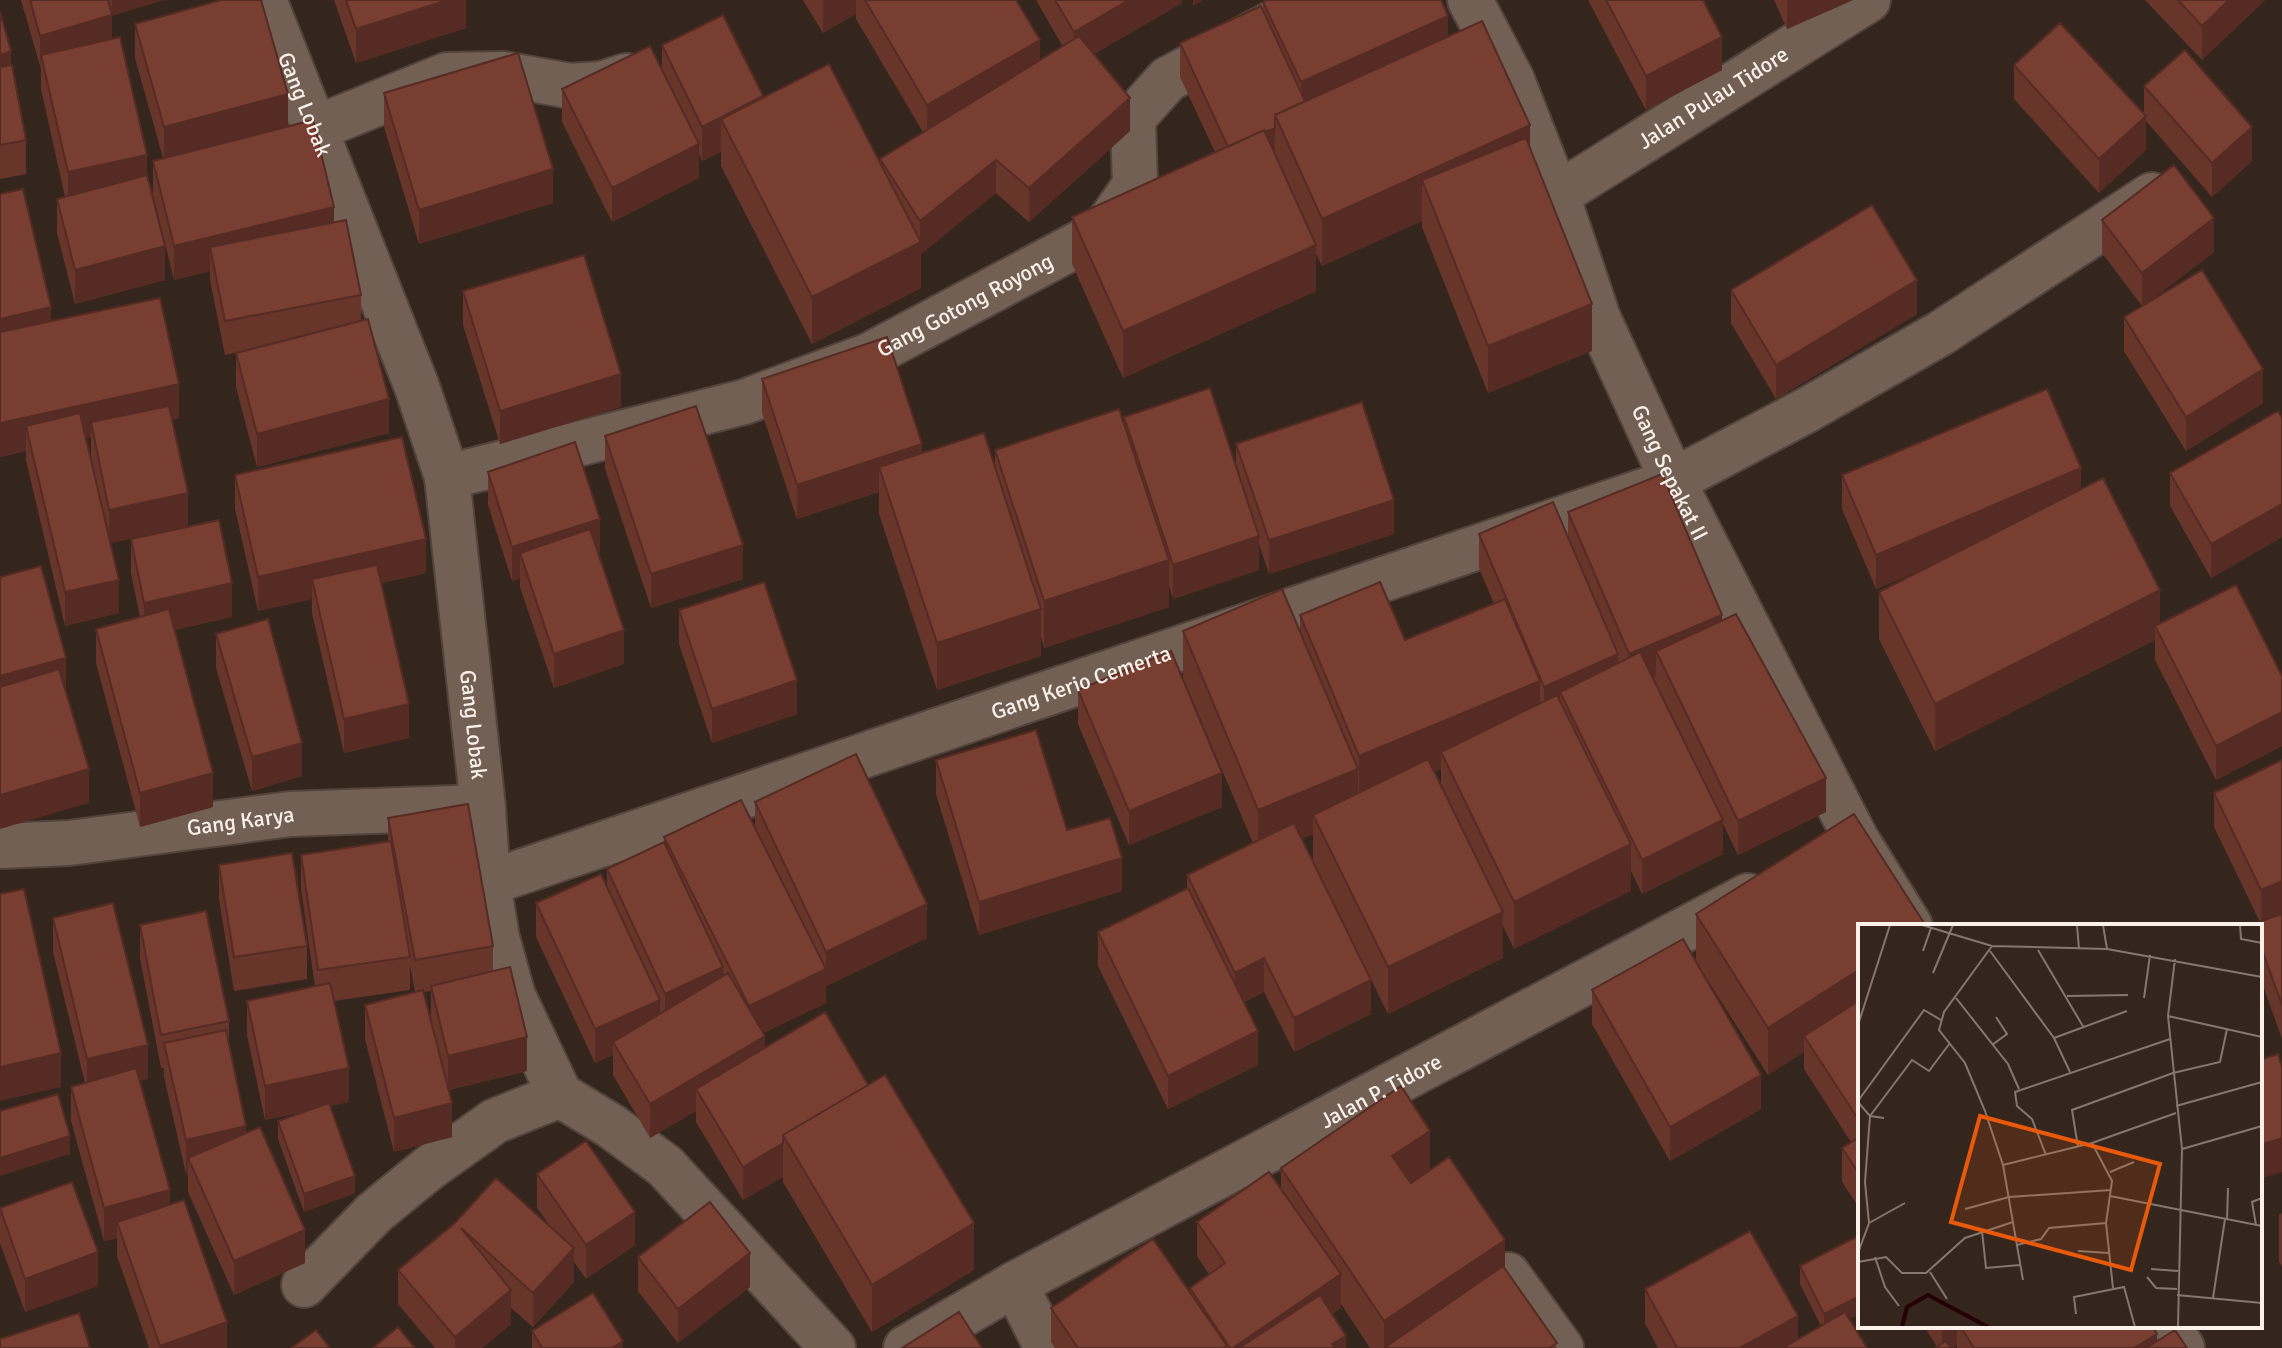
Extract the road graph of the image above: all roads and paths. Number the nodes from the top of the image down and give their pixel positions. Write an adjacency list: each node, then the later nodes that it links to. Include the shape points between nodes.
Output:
1 (264, 0): 6 (street, Gang Lobak)
2 (1317, 0): 9 (street, Gang Gotong Royong, via 1168,79 1133,118 1135,185 1103,231 857,360 744,402)
3 (1470, 0): 8 (street, Gang Sepakat II, via 1512,80)
4 (1868, 0): 8 (street, Jalan Pulau Tidore)
5 (662, 64): 6 (street, via 601,84 570,86 503,74 447,75)
6 (314, 129): 9 (street, Gang Lobak, via 417,387)
7 (2159, 190): 10 (street, Gang Kerio Cemerta, via 1941,333)
8 (1557, 195): 10 (street, Gang Sepakat II, via 1598,318)
9 (447, 477): 11 (street, Gang Lobak)
10 (1673, 481): 12 (street, Gang Sepakat II); 14 (street, Gang Kerio Cemerta)
11 (483, 807): 13 (street, Gang Karya, via 290,814 69,843); 14 (street, Gang Lobak)
12 (1856, 839): 15 (street, Gang Sepakat II); 16 (street, Jalan P. Tidore)
13 (0, 846)
14 (488, 883): 17 (street, Gang Lobak, via 513,996)
15 (1909, 924)
16 (1374, 1093): 18 (street); 20 (street, Jalan P. Tidore)
17 (560, 1095): 21 (street, via 495,1121 429,1168 374,1213); 23 (street, via 665,1166)
18 (1402, 1131)
19 (1486, 1246): 26 (street)
20 (1015, 1284): 24 (street, Jalan P. Tidore); 25 (street)
21 (304, 1285)
22 (2169, 1328): 27 (street)
23 (833, 1348)
24 (906, 1348)
25 (1047, 1348)
26 (1561, 1348)
27 (2182, 1348)

